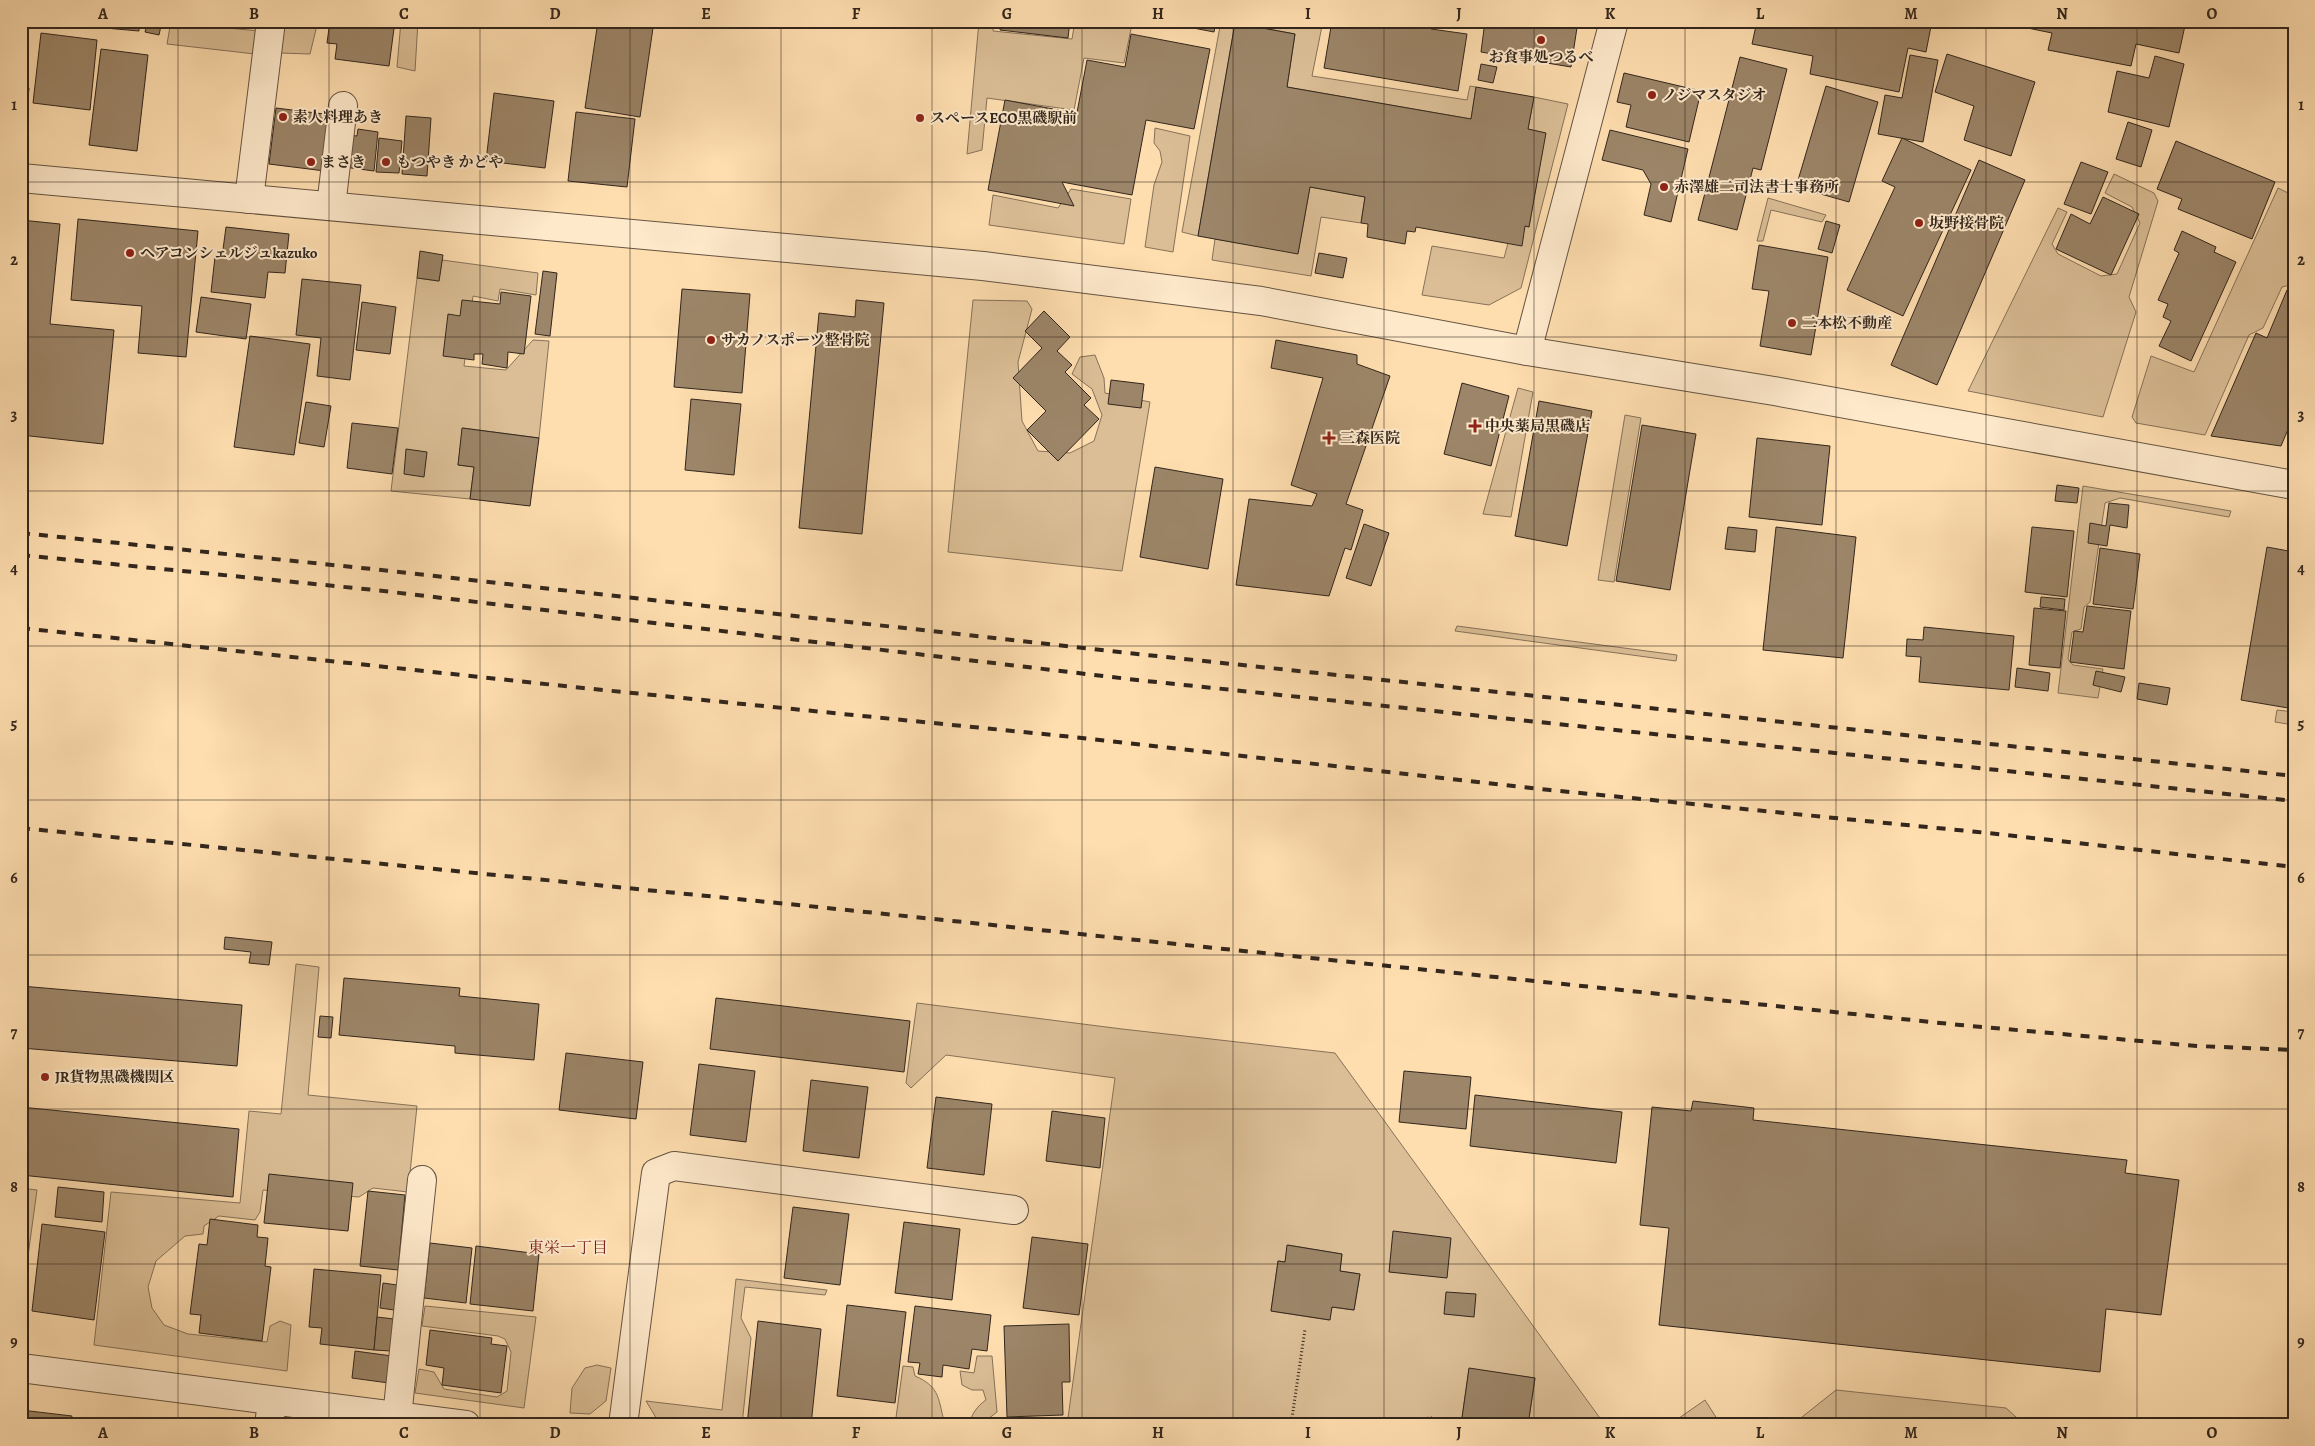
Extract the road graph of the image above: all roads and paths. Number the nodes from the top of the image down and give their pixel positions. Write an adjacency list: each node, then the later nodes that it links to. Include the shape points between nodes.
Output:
1 (271, 21): 5 (street)
2 (1614, 21): 7 (street)
3 (343, 106): 6 (street)
4 (21, 178): 5 (street)
5 (250, 199): 6 (street)
6 (331, 206): 7 (street, via 983,266 1261,301)
7 (1527, 351): 8 (street, via 1774,391)
8 (2294, 484)
9 (422, 1180): 14 (street)
10 (1014, 1210): 17 (street, via 674,1166 656,1173)
11 (1305, 1329): 18 (path)
12 (21, 1368): 13 (street)
13 (271, 1413): 14 (street)
14 (397, 1417): 16 (street)
15 (1432, 1418): 19 (path)
16 (466, 1425)
17 (624, 1425)
18 (1291, 1425)
19 (1312, 1425)

